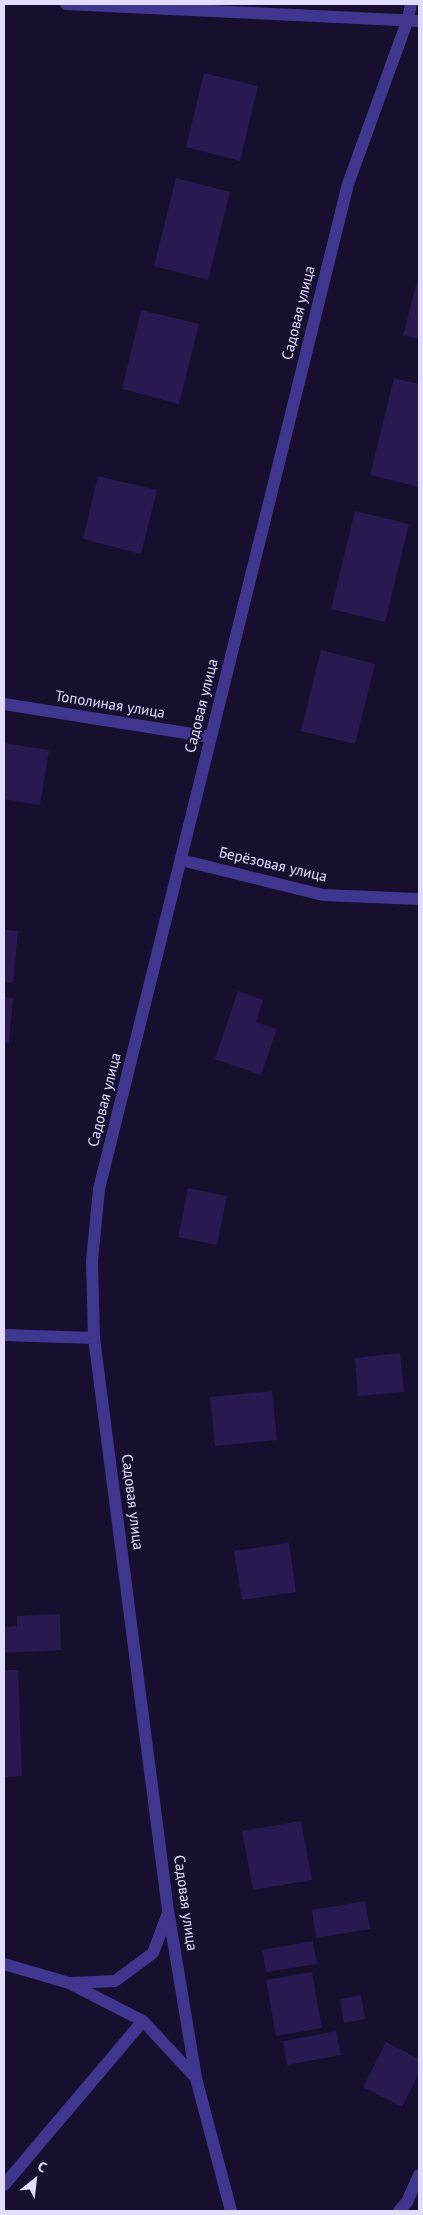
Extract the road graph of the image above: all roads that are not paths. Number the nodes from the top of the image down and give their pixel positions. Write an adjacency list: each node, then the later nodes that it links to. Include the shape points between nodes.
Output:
1 (66, 4): 3 (street)
2 (411, 4): 3 (street, Садовая улица)
3 (413, 20): 5 (street, Садовая улица, via 348,184)
4 (4, 704): 5 (street, Тополиная улица)
5 (211, 737): 6 (street, Садовая улица)
6 (181, 860): 7 (street, Берёзовая улица, via 323,894); 9 (street, Садовая улица, via 99,1190 92,1261)
7 (419, 899)
8 (4, 1335): 9 (street)
9 (94, 1338): 10 (street, Садовая улица)
10 (168, 1910): 12 (street, via 152,1954 115,1981); 14 (street, Садовая улица)
11 (4, 1964): 12 (street)
12 (69, 1983): 13 (street)
13 (143, 2021): 14 (street); 16 (street)
14 (196, 2078): 17 (street, Садовая улица)
15 (419, 2175): 18 (street, via 407,2202)
16 (4, 2185)
17 (231, 2211)
18 (399, 2211)

